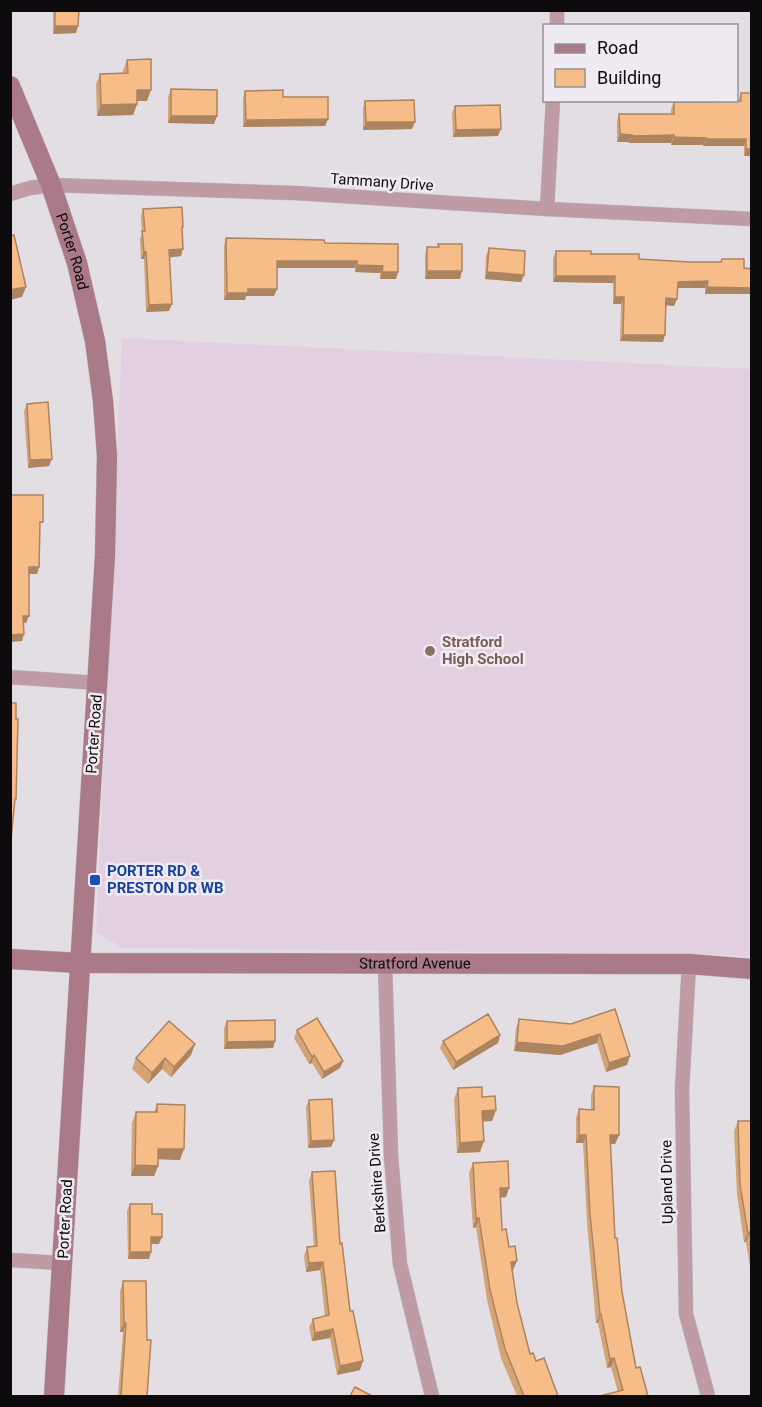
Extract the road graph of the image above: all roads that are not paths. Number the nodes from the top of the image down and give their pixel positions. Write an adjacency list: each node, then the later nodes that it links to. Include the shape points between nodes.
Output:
1 (10, 86): 3 (street, Porter Road)
2 (553, 102): 5 (street)
3 (51, 186): 4 (street, Tammany Drive); 5 (street, Tammany Drive, via 295,193); 8 (street, Porter Road, via 77,263 95,341 103,401 107,456)
4 (10, 194)
5 (547, 209): 6 (street, Tammany Drive)
6 (752, 219)
7 (10, 677): 8 (street)
8 (98, 683): 10 (street, Porter Road)
9 (10, 959): 10 (street, Stratford Avenue)
10 (79, 963): 11 (street, Stratford Avenue); 15 (street, Porter Road)
11 (385, 963): 12 (street, Stratford Avenue); 17 (street, Berkshire Drive, via 390,1156 400,1264)
12 (689, 964): 13 (street, Stratford Avenue); 18 (street, Upland Drive, via 682,1090 686,1314)
13 (752, 969)
14 (10, 1260): 15 (street)
15 (63, 1263): 16 (street, Porter Road)
16 (54, 1396)
17 (432, 1396)
18 (708, 1396)

